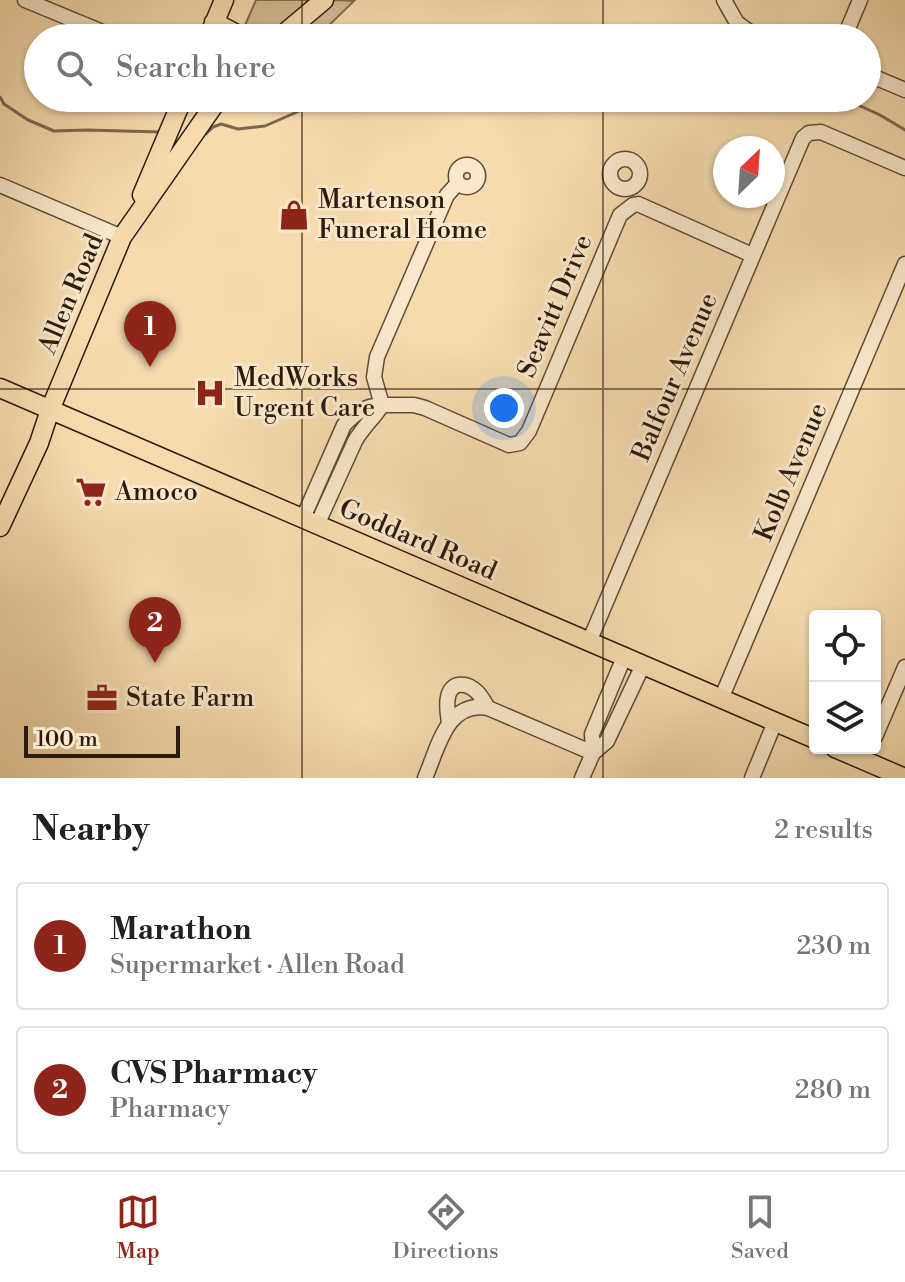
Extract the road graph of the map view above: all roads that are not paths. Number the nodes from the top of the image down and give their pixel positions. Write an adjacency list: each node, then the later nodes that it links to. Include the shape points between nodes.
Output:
1 (25, 0): 6 (street)
2 (224, 0): 7 (main road)
3 (324, 0): 8 (main road)
4 (724, 0): 9 (street)
5 (860, 0): 10 (street)
6 (83, 24)
7 (214, 24)
8 (296, 24)
9 (738, 24)
10 (850, 24)
11 (881, 80): 12 (street)
12 (905, 90)
13 (177, 112): 20 (main road)
14 (209, 112): 20 (main road, Allen Road)
15 (905, 168): 21 (street, Balfour Avenue, via 821,132 809,133)
16 (458, 183): 24 (street, via 447,195 377,357 374,377)
17 (0, 185): 20 (street)
18 (629, 189): 19 (street)
19 (633, 205): 21 (street); 24 (street, Seavitt Drive, via 620,215 520,443 504,443 425,408)
20 (122, 237): 25 (main road, Allen Road)
21 (752, 255): 28 (street, Balfour Avenue)
22 (905, 264): 32 (street, Kolb Avenue)
23 (0, 388): 25 (main road, Goddard Road)
24 (382, 405): 26 (street, via 362,429)
25 (50, 410): 26 (main road, Goddard Road); 27 (main road, Allen Road)
26 (310, 522): 28 (main road, Goddard Road)
27 (0, 527)
28 (589, 642): 29 (main road, Goddard Road)
29 (624, 657): 30 (main road, Goddard Road); 38 (street, via 592,734)
30 (643, 665): 32 (main road, Goddard Road); 38 (street, via 607,741)
31 (905, 667): 36 (street)
32 (721, 699): 34 (main road, Goddard Road)
33 (488, 708): 35 (street, via 466,709); 35 (street, via 471,687 453,687 448,695); 38 (street)
34 (775, 722): 37 (main road, Goddard Road); 42 (street)
35 (449, 723): 40 (street)
36 (881, 723)
37 (809, 736)
38 (593, 753): 41 (street)
39 (867, 754): 43 (main road)
40 (425, 778)
41 (582, 778)
42 (752, 778)
43 (905, 778)

